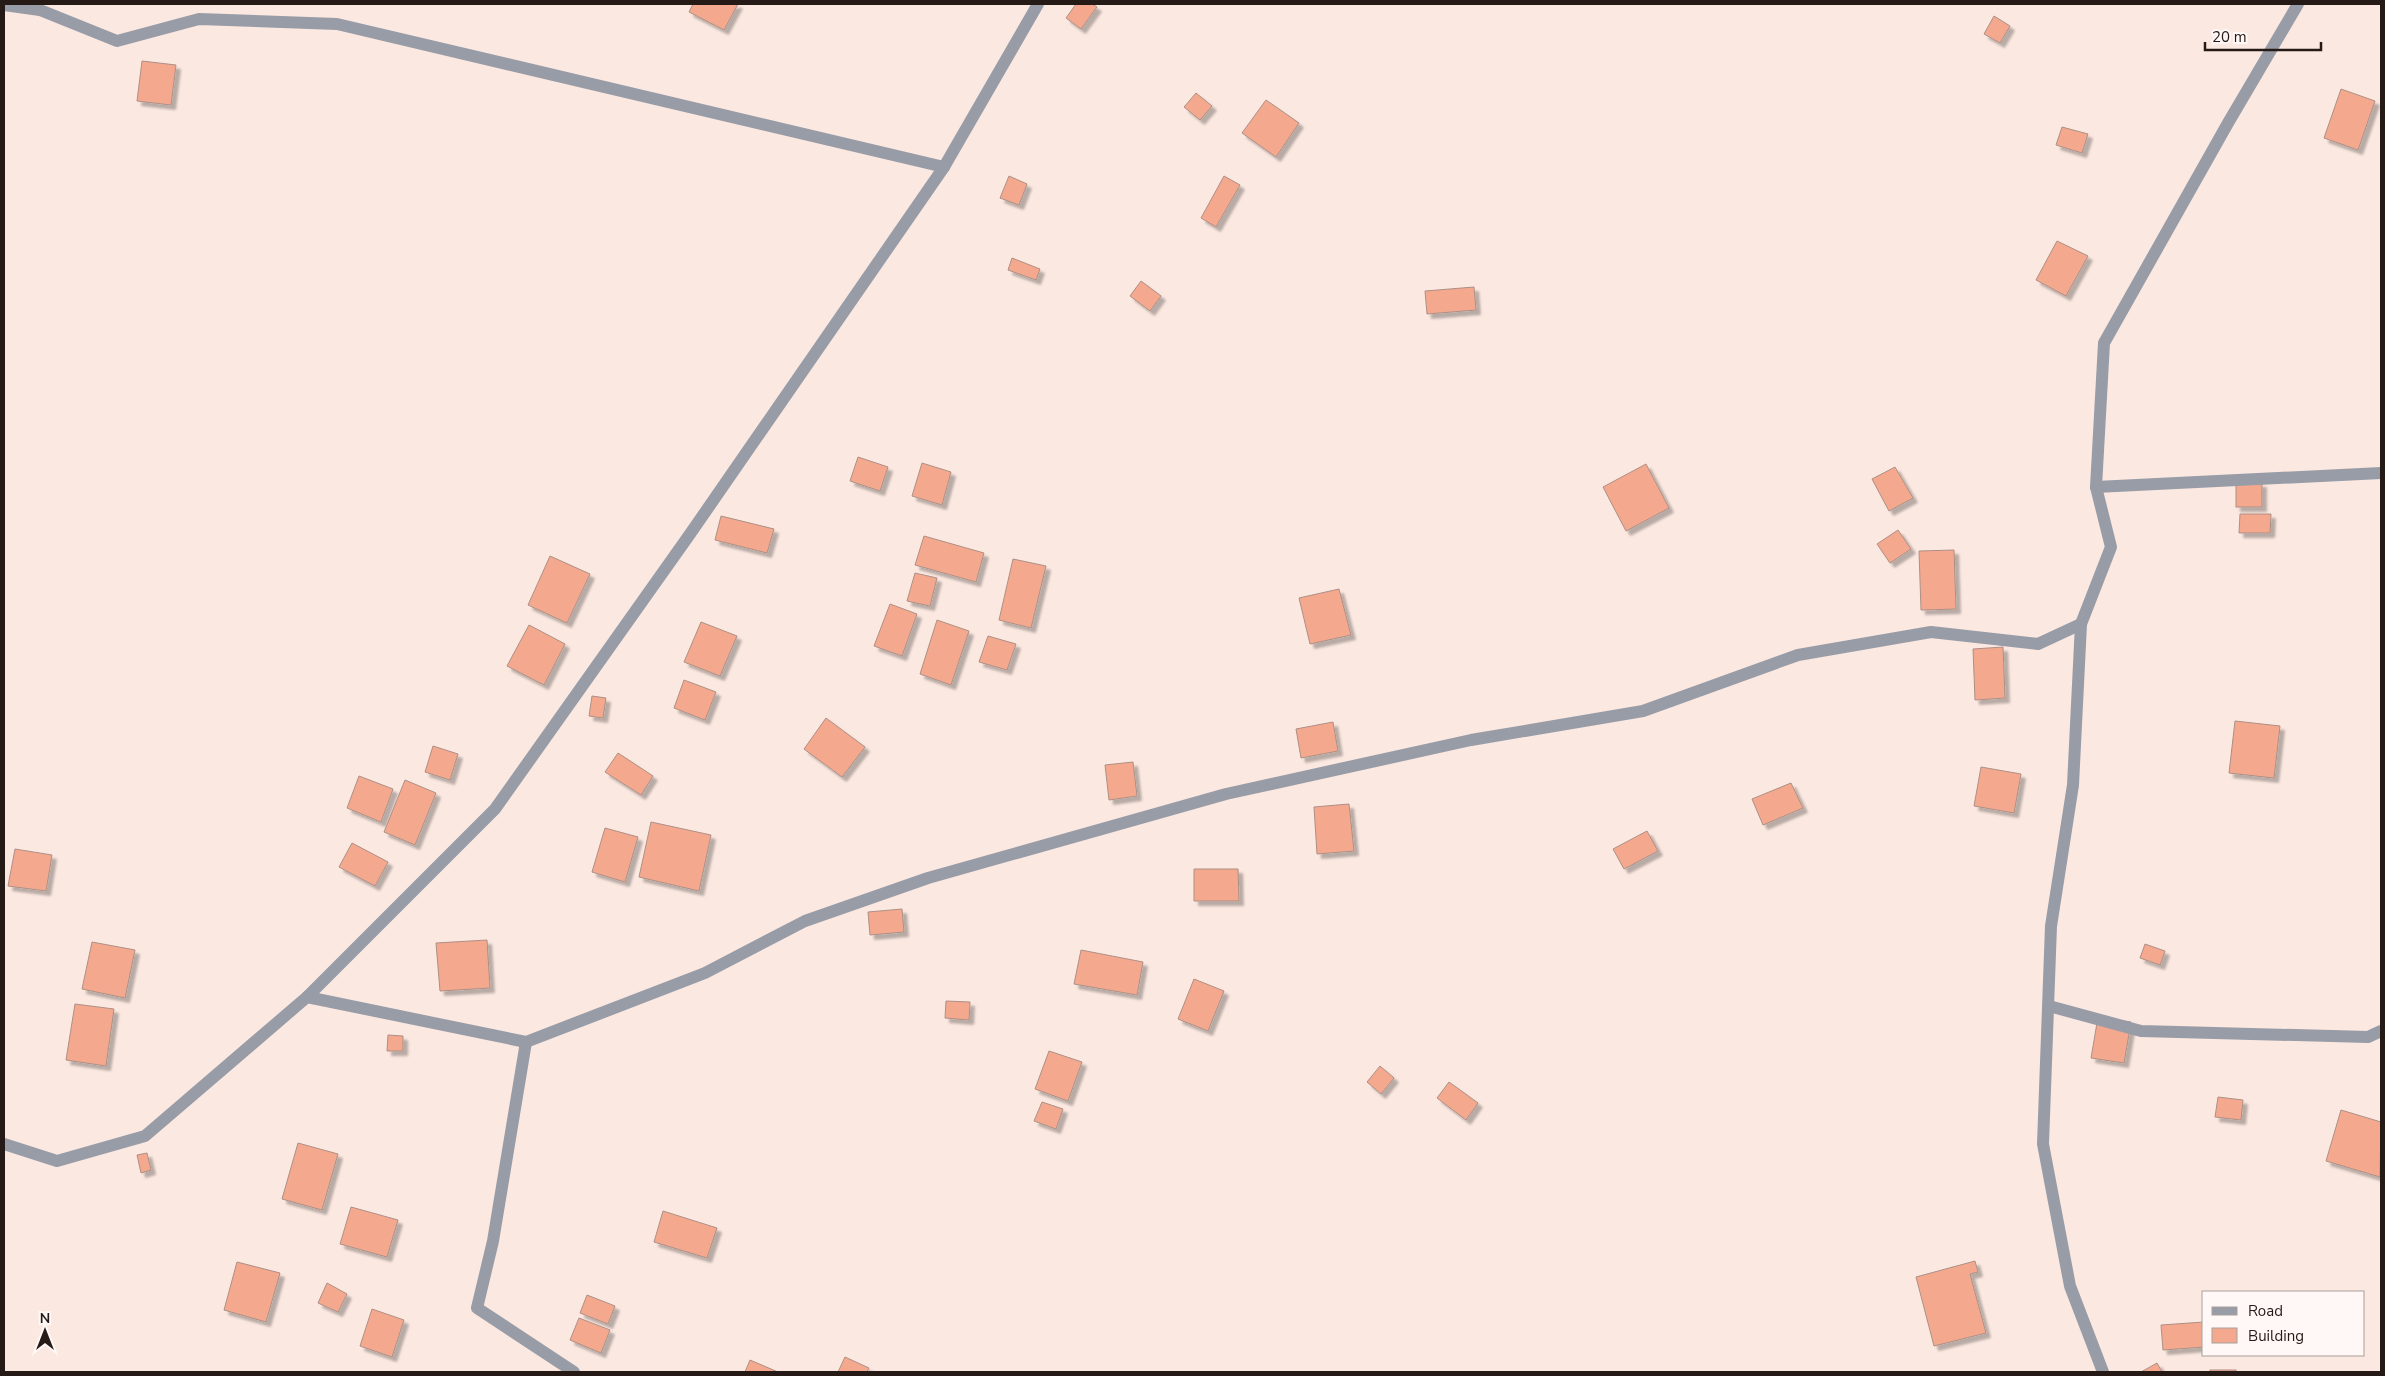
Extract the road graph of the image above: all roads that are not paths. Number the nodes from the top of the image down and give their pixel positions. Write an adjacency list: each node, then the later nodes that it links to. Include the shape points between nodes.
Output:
1 (1038, 4): 4 (street)
2 (2298, 4): 6 (street, via 2104,343)
3 (4, 5): 4 (street, via 40,10 116,41 199,19 337,24)
4 (944, 167): 8 (street, via 696,526 495,809)
5 (2381, 473): 6 (street)
6 (2096, 487): 7 (street, via 2111,547)
7 (2081, 624): 9 (street, via 2073,785 2051,926); 11 (street, via 2038,644 1931,632 1798,655 1642,711 1471,740 1226,794 928,878 815,918 705,973)
8 (307, 997): 11 (street); 12 (street, via 145,1136 56,1161)
9 (2049, 1006): 10 (street, via 2141,1031 2368,1036); 14 (street, via 2043,1144 2070,1286)
10 (2381, 1031)
11 (526, 1042): 13 (street, via 493,1241 477,1308)
12 (4, 1144)
13 (574, 1372)
14 (2103, 1372)

